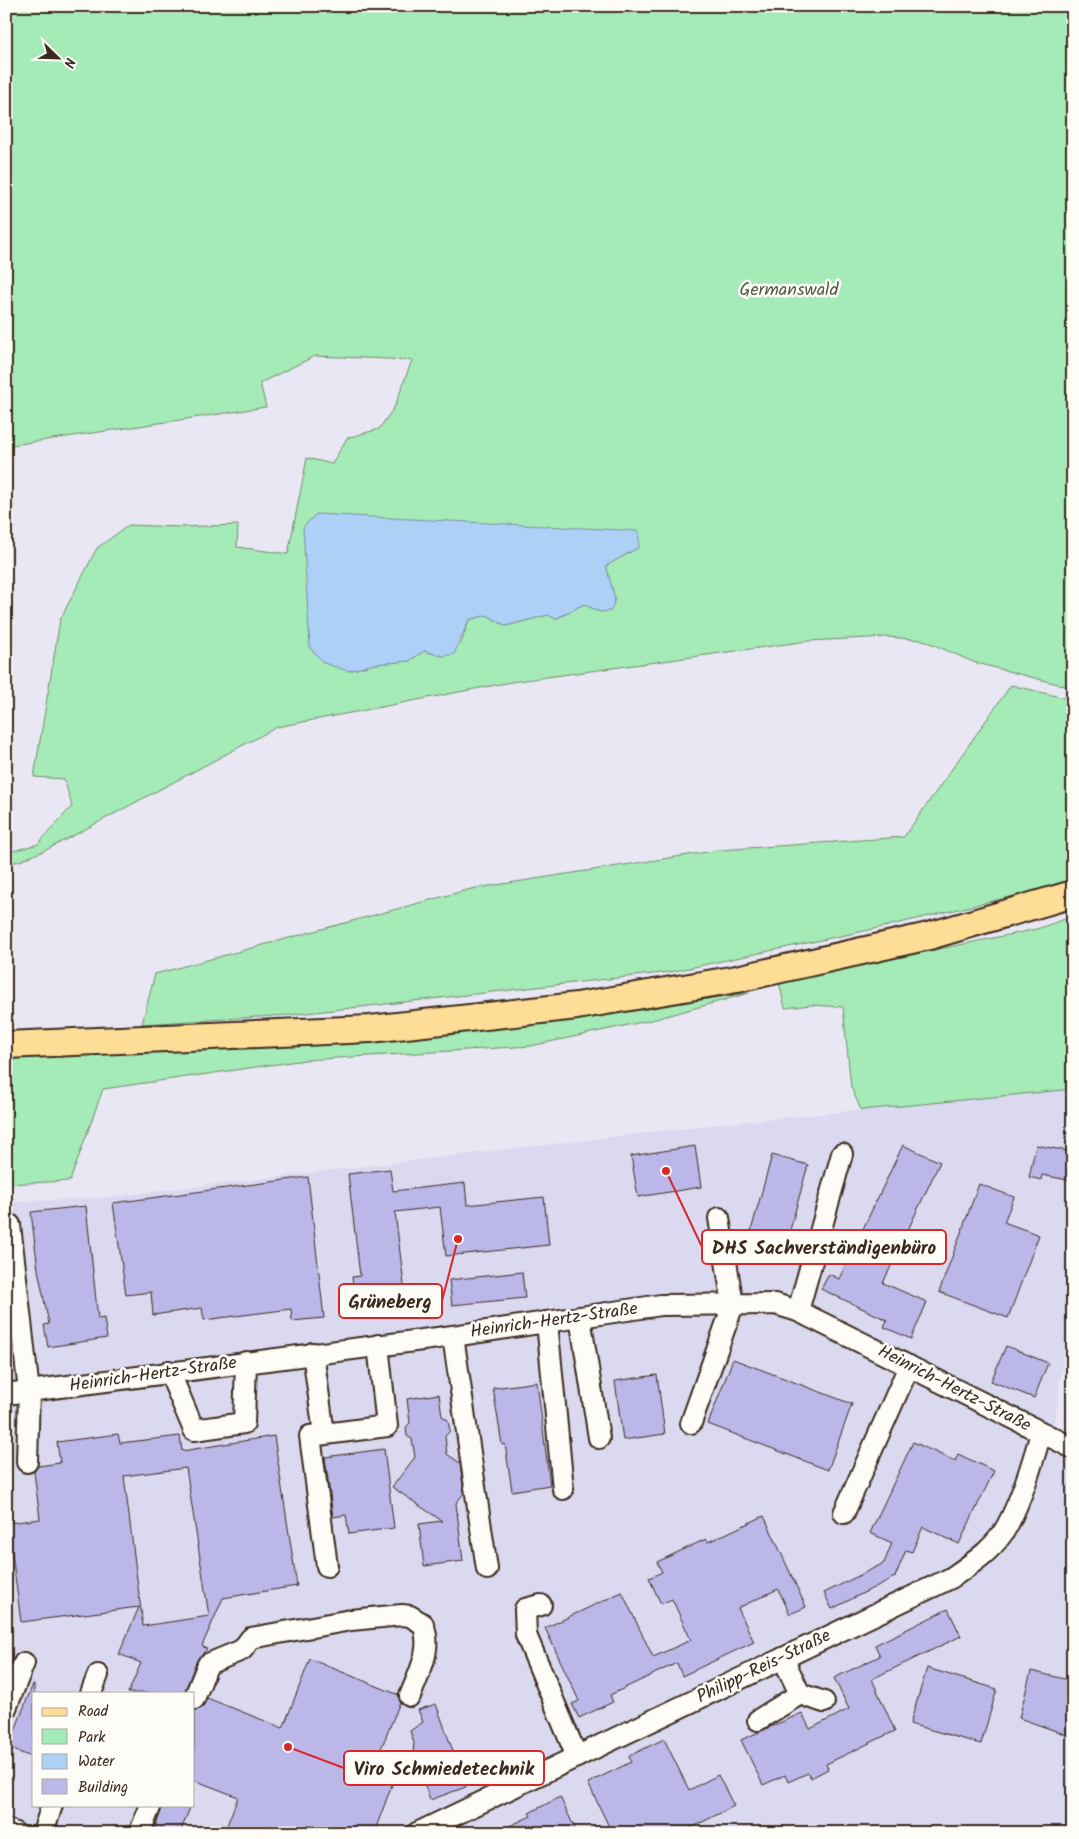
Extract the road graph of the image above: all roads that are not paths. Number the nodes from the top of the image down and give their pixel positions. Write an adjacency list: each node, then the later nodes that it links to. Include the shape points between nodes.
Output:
1 (1073, 894): 2 (main road, via 929,936 737,979 577,1006 370,1029)
2 (6, 1045)
3 (842, 1154): 7 (street)
4 (719, 1218): 6 (street)
5 (10, 1225): 16 (street)
6 (733, 1304): 7 (street, Heinrich-Hertz-Straße, via 775,1304); 8 (street, Heinrich-Hertz-Straße, via 662,1305); 18 (street)
7 (798, 1311): 14 (street, Heinrich-Hertz-Straße)
8 (580, 1317): 9 (street, Heinrich-Hertz-Straße); 21 (street)
9 (547, 1322): 10 (street, Heinrich-Hertz-Straße); 24 (street)
10 (453, 1336): 11 (street, Heinrich-Hertz-Straße); 27 (street)
11 (378, 1345): 12 (street, Heinrich-Hertz-Straße); 20 (street, via 387,1426)
12 (313, 1353): 13 (street, Heinrich-Hertz-Straße); 20 (street)
13 (246, 1362): 15 (street, Heinrich-Hertz-Straße); 15 (street, via 244,1423 194,1430)
14 (909, 1366): 19 (street, Heinrich-Hertz-Straße); 25 (street)
15 (169, 1371): 16 (street, Heinrich-Hertz-Straße)
16 (29, 1392): 17 (street, Heinrich-Hertz-Straße); 23 (street)
17 (6, 1394)
18 (691, 1423)
19 (1041, 1432): 22 (street, Heinrich-Hertz-Straße); 29 (street, Philipp-Reis-Straße, via 1006,1528 981,1557 951,1578)
20 (324, 1434): 26 (street, via 310,1436)
21 (599, 1438)
22 (1073, 1448)
23 (27, 1462)
24 (563, 1489)
25 (844, 1513)
26 (327, 1566)
27 (487, 1569)
28 (541, 1604): 37 (street, via 525,1609 526,1635)
29 (783, 1658): 31 (street); 37 (street, Philipp-Reis-Straße)
30 (24, 1663): 35 (street)
31 (800, 1694): 34 (street); 36 (street)
32 (195, 1696): 33 (street, via 208,1664 242,1650 251,1638 351,1620 402,1615 423,1624 428,1640)
33 (410, 1696)
34 (824, 1702)
35 (6, 1708)
36 (758, 1720)
37 (577, 1756): 44 (street, Philipp-Reis-Straße)
38 (52, 1806): 42 (street)
39 (151, 1806): 43 (street)
40 (6, 1829): 41 (street)
41 (15, 1833)
42 (43, 1833)
43 (142, 1833)
44 (417, 1833)

